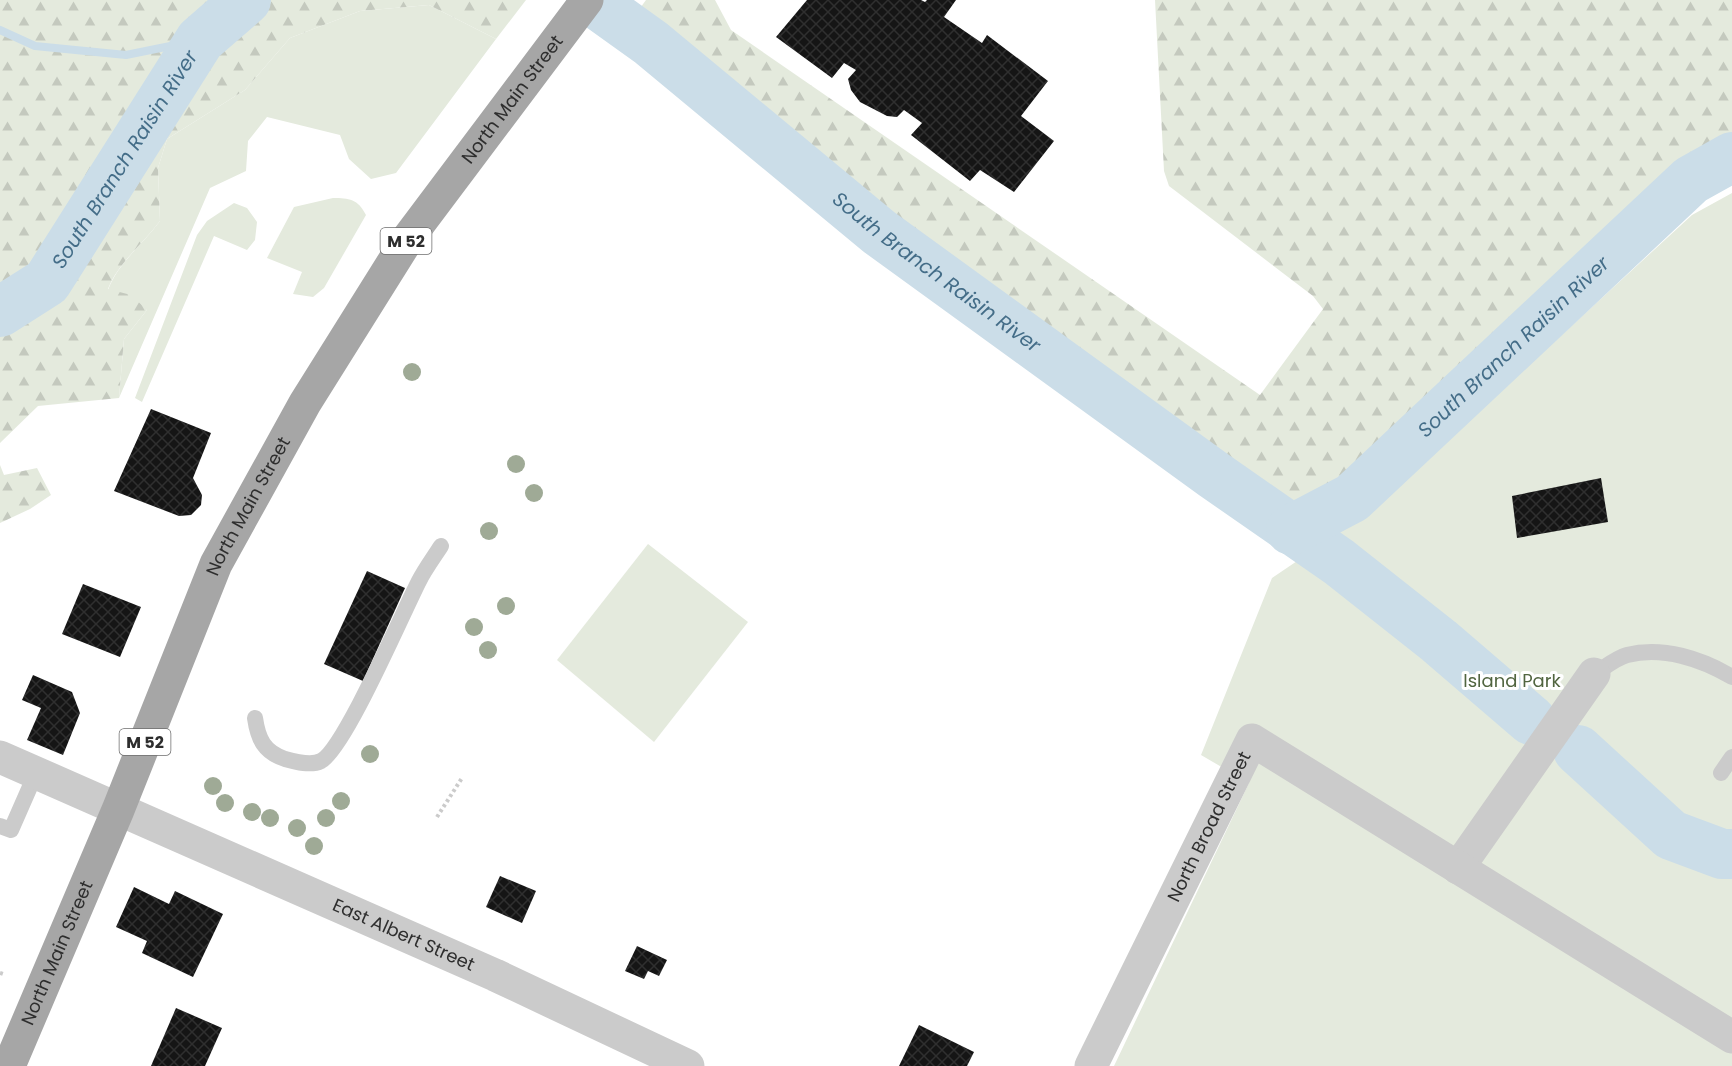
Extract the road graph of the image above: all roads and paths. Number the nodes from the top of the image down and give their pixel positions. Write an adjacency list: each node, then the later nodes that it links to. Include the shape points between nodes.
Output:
1 (587, 0): 11 (main road, North Main Street / M 52, via 409,237 293,425 216,564)
2 (441, 546): 5 (lane, via 420,578 368,688 330,754 312,764 284,758 264,747 257,735)
3 (1594, 674): 4 (lane, via 1627,655 1673,653 1713,665); 14 (street)
4 (1732, 677)
5 (255, 718)
6 (0, 757): 8 (street, East Albert Street)
7 (1732, 757): 9 (lane)
8 (36, 773): 11 (street, East Albert Street); 13 (lane, via 11,830)
9 (1721, 773)
10 (462, 778): 12 (path)
11 (118, 810): 16 (main road, North Main Street / M 52); 17 (street, East Albert Street, via 495,975)
12 (437, 817)
13 (0, 826)
14 (1458, 868): 15 (street, North Broad Street); 18 (street, North Broad Street, via 1252,741)
15 (1732, 1037)
16 (9, 1066)
17 (688, 1066)
18 (1091, 1066)

